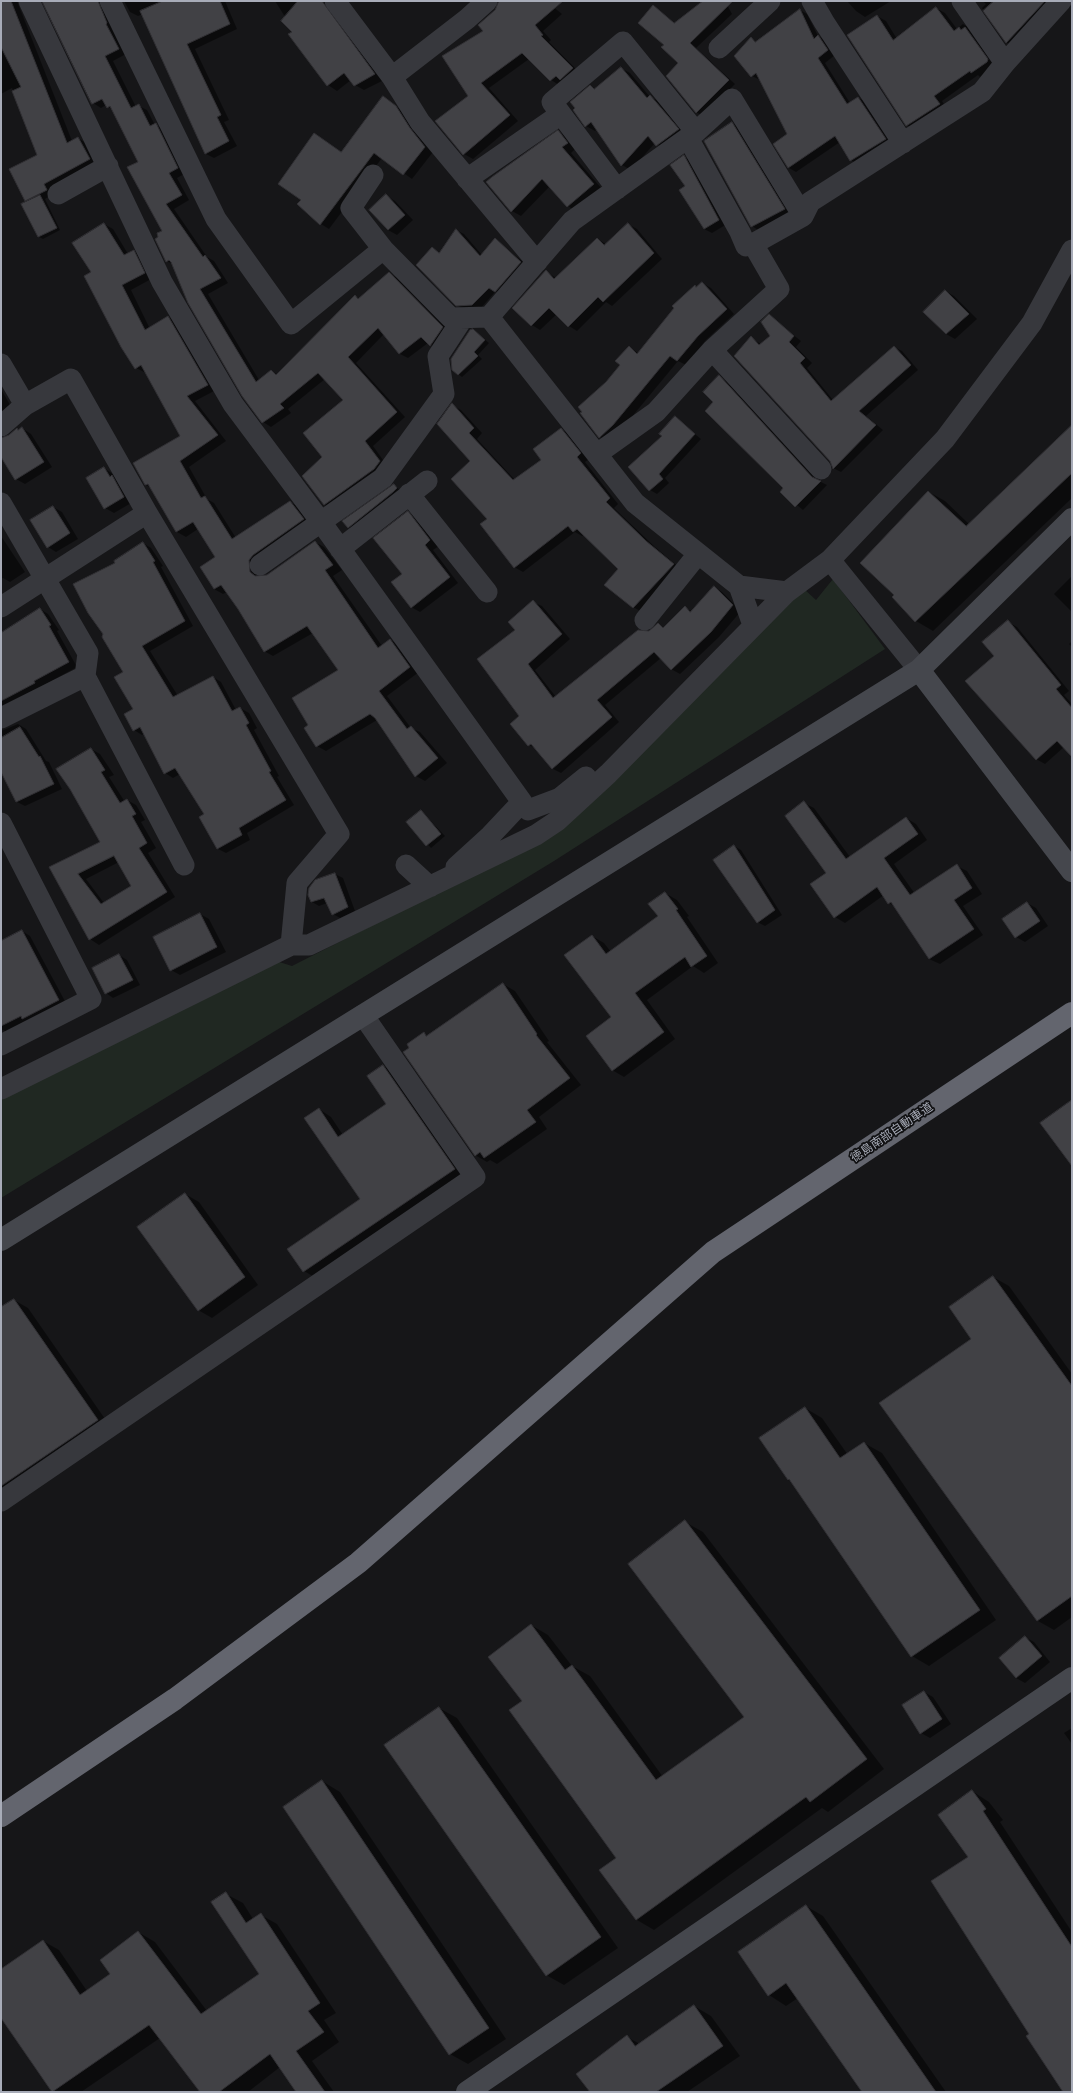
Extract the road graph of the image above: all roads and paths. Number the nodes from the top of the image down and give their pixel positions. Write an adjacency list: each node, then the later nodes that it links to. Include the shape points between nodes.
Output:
1 (29, 1): 15 (street)
2 (110, 1): 22 (street, via 216,219 291,324)
3 (487, 1): 11 (street)
4 (770, 1): 9 (street)
5 (812, 1): 14 (street)
6 (962, 1): 10 (street)
7 (1061, 1): 10 (street)
8 (342, 4): 11 (street)
9 (719, 48)
10 (1005, 63): 14 (street, via 982,92)
11 (392, 77): 17 (street, via 420,122)
12 (560, 114): 13 (street, via 552,102 623,42); 17 (street); 18 (street)
13 (692, 135): 18 (street); 20 (street, via 732,99); 21 (street, via 746,246)
14 (903, 143): 20 (street, via 810,202)
15 (108, 166): 19 (street); 38 (street, via 162,282 233,404)
16 (373, 175): 22 (street, via 351,208)
17 (467, 179): 24 (street)
18 (617, 189): 24 (street, via 572,221)
19 (58, 194)
20 (803, 216): 21 (street)
21 (753, 244): 27 (street, via 779,289)
22 (383, 249): 26 (street, via 451,318)
23 (1072, 250): 41 (street, via 1032,323 945,439)
24 (537, 262): 25 (street)
25 (489, 316): 26 (street); 31 (street)
26 (463, 318): 38 (street, via 438,356 444,394 383,478)
27 (712, 350): 31 (street, via 656,412); 32 (street)
28 (1, 364): 29 (street)
29 (25, 405): 30 (street); 36 (street, via 71,379)
30 (1, 426)
31 (597, 454): 40 (street, via 635,503)
32 (821, 469)
33 (427, 481): 34 (street)
34 (409, 494): 39 (street); 45 (street)
35 (1, 503): 43 (street)
36 (147, 513): 43 (street); 61 (street, via 339,834 297,883)
37 (1072, 519): 50 (street)
38 (321, 522): 39 (street); 42 (street)
39 (340, 549): 54 (street)
40 (698, 554): 44 (street); 48 (street)
41 (830, 560): 46 (street); 50 (street)
42 (260, 566)
43 (44, 579): 47 (street); 51 (street, via 88,653)
44 (739, 586): 46 (street); 49 (street)
45 (488, 592)
46 (786, 592): 49 (street)
47 (1, 607)
48 (645, 620)
49 (753, 625): 53 (street, via 651,730)
50 (919, 670): 59 (street); 63 (street)
51 (85, 676): 52 (street); 57 (street)
52 (1, 718)
53 (605, 770): 54 (street, via 560,798); 56 (street, via 557,821)
54 (525, 806): 56 (street); 60 (street)
55 (1, 823): 64 (street, via 91,999)
56 (543, 830): 60 (street)
57 (184, 865)
58 (406, 865): 60 (street)
59 (1072, 871)
60 (434, 886): 61 (street, via 309,945)
61 (291, 945): 65 (street)
62 (1072, 1013): 69 (highway, 徳島南部自動車道, via 713,1252 358,1563 175,1698)
63 (363, 1015): 66 (street); 67 (street, via 476,1177)
64 (1, 1045)
65 (1, 1089)
66 (1, 1240)
67 (1, 1501)
68 (1072, 1678): 70 (street)
69 (1, 1816)
70 (467, 2092)

